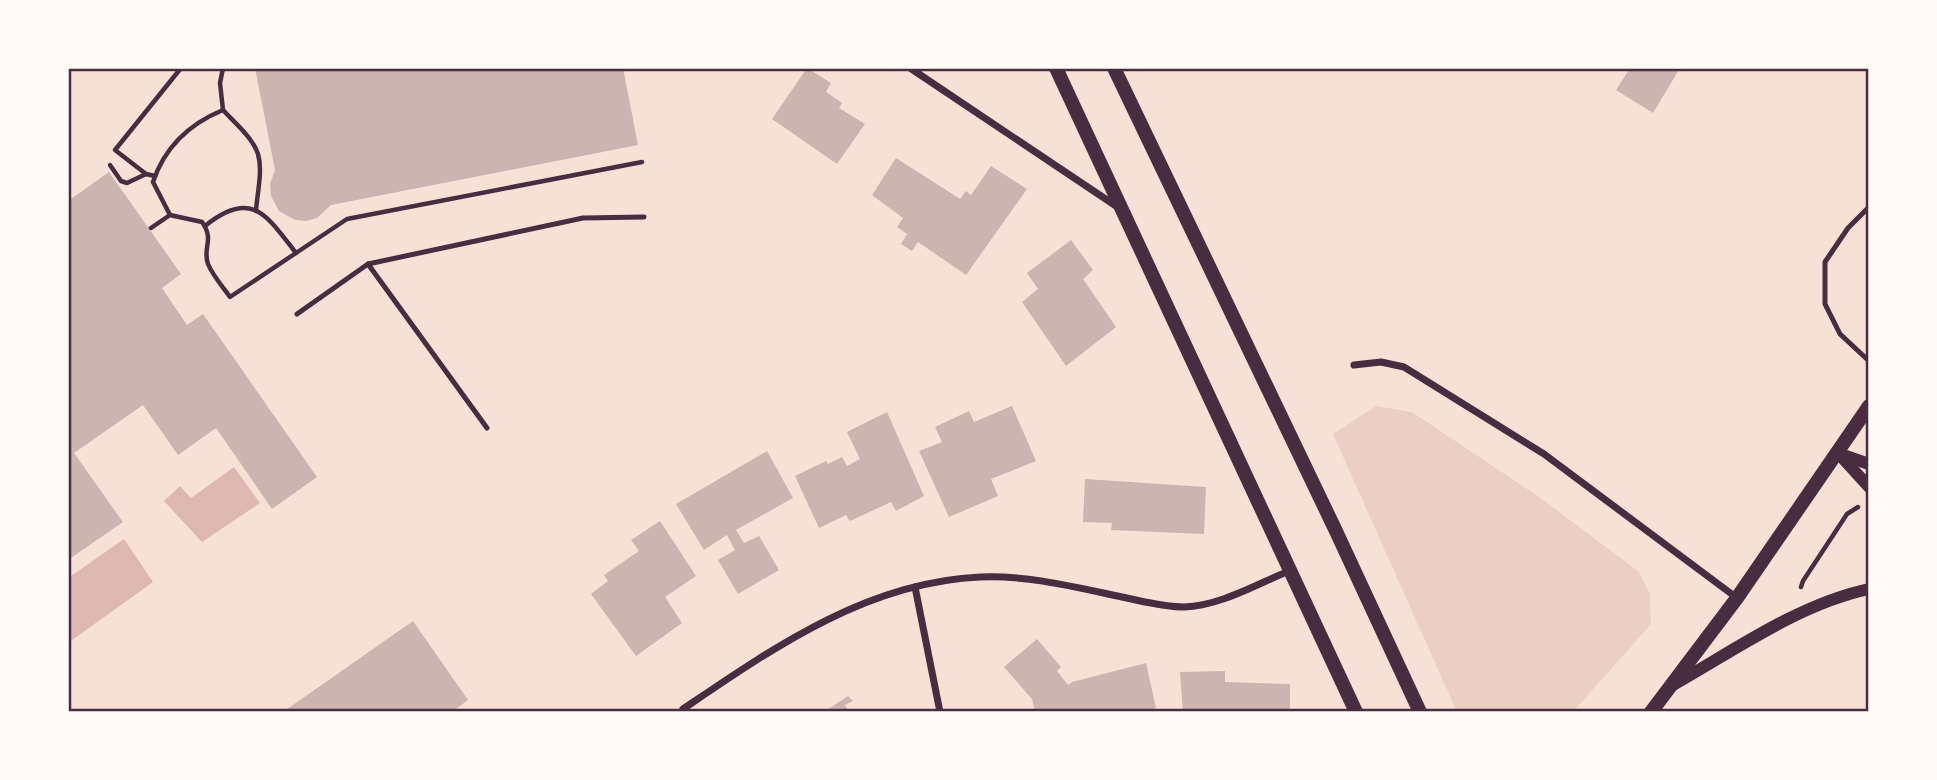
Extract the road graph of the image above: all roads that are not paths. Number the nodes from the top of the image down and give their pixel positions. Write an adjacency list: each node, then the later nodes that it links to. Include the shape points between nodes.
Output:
1 (910, 68): 5 (street)
2 (1056, 68): 5 (main road)
3 (1114, 68): 24 (main road)
4 (1869, 207): 9 (lane, via 1847,228 1825,262 1825,304 1840,334)
5 (1124, 212): 16 (main road)
6 (644, 217): 7 (lane, via 583,218)
7 (368, 264): 8 (lane); 12 (lane)
8 (297, 314)
9 (1869, 362)
10 (1354, 365): 19 (street, via 1381,362 1404,367 1544,454)
11 (1869, 406): 13 (main road)
12 (487, 428)
13 (1838, 453): 14 (street); 15 (street); 19 (main road)
14 (1869, 464)
15 (1869, 486)
16 (1289, 571): 17 (street, via 1226,597 1185,607 1034,579 979,577); 23 (main road)
17 (915, 587): 21 (street, via 838,613 774,648); 22 (street)
18 (1869, 589): 20 (street, via 1802,612)
19 (1737, 598): 20 (main road)
20 (1673, 685): 25 (main road)
21 (684, 709)
22 (940, 712)
23 (1356, 712)
24 (1420, 712)
25 (1651, 712)

